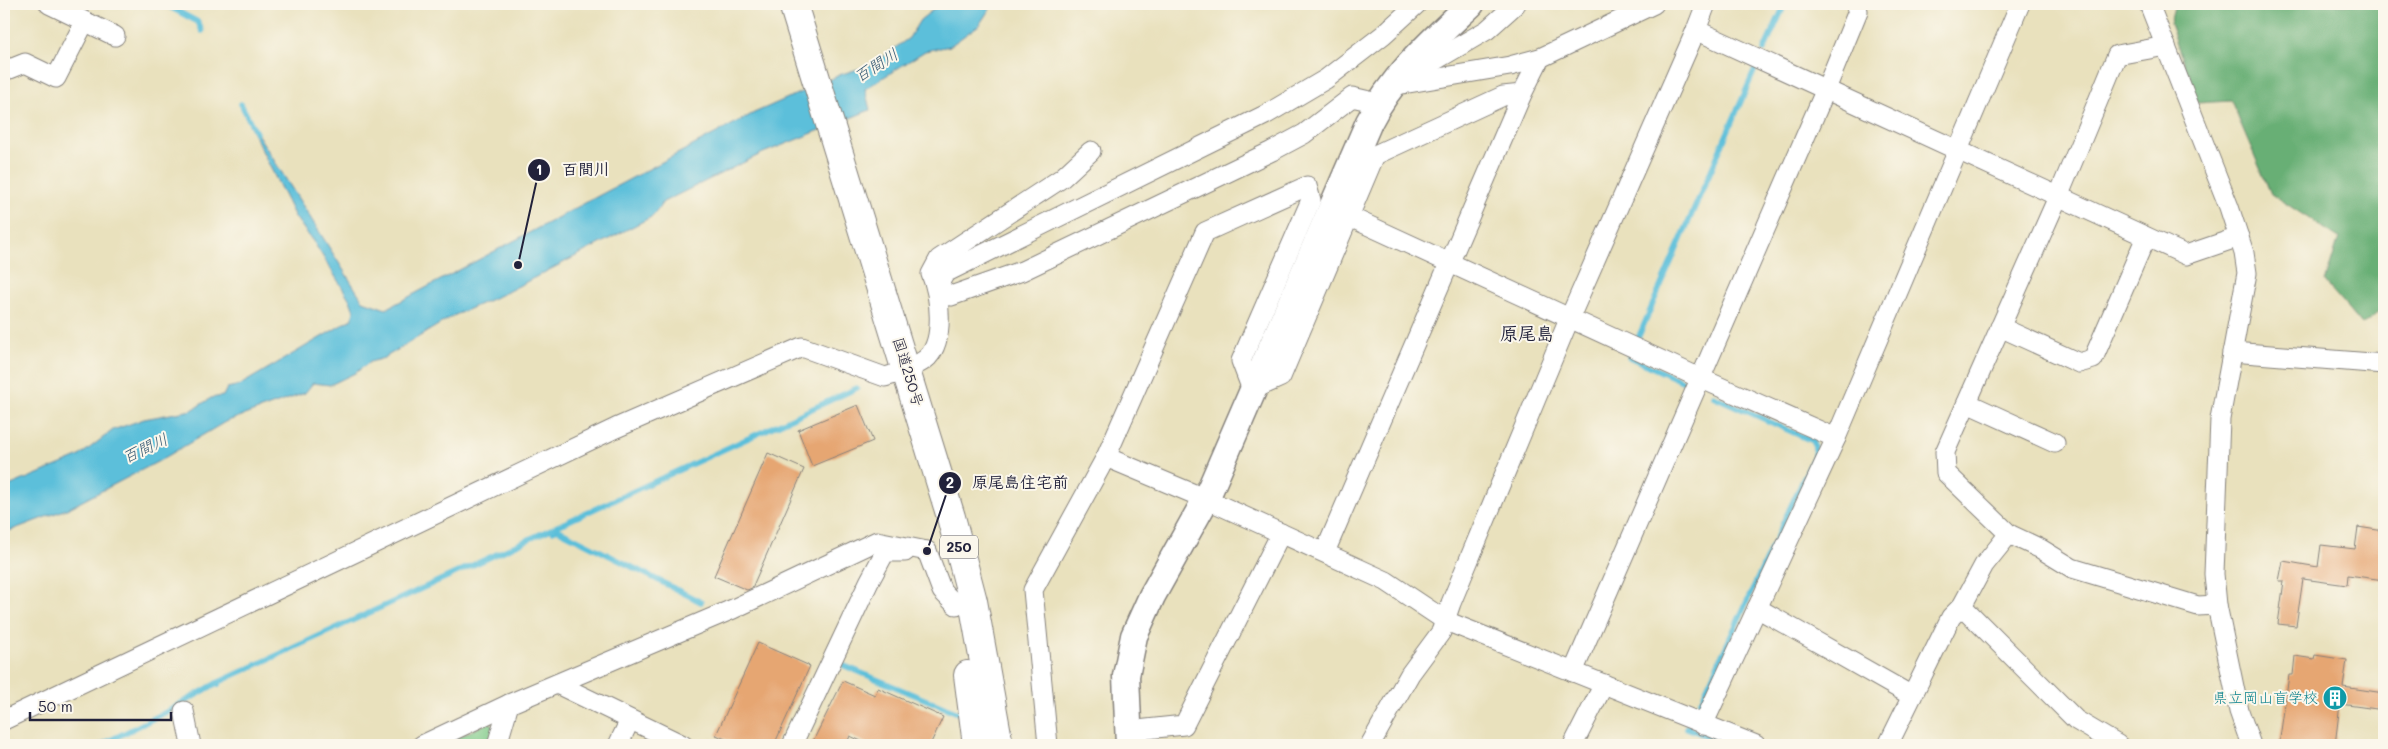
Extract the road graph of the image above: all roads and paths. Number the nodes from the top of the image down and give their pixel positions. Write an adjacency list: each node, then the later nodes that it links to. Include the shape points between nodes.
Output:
1 (49, 4): 12 (street)
2 (780, 4): 32 (highway, 国道250号 / 250)
3 (793, 4): 32 (highway, 国道250号 / 250)
4 (1417, 4): 28 (street, via 1326,79 1266,115 945,273)
5 (1471, 4): 20 (street, via 1424,49)
6 (1516, 4): 20 (street, via 1487,30)
7 (1654, 4): 16 (street)
8 (1706, 4): 13 (street)
9 (1855, 4): 18 (street, via 1858,11)
10 (2020, 4): 21 (street)
11 (2149, 4): 15 (street)
12 (84, 23): 14 (street); 17 (street, via 56,78 25,63 10,69)
13 (1696, 30): 18 (street); 29 (street)
14 (115, 36)
15 (2166, 46): 23 (street, via 2117,55); 26 (street)
16 (1540, 58): 19 (street); 20 (street)
17 (4, 66)
18 (1826, 88): 21 (street); 34 (street)
19 (1522, 94): 24 (street, via 1503,96 1375,156); 27 (street)
20 (1385, 95): 28 (street, via 1352,97 1304,134 1272,151 1022,270 951,296); 35 (street, via 1327,214)
21 (1958, 148): 23 (street); 37 (street)
22 (1091, 151): 28 (street, via 1062,178 939,259 931,274)
23 (2058, 197): 25 (street); 30 (street)
24 (1350, 217): 27 (street); 35 (street, via 1280,376)
25 (2146, 237): 26 (street, via 2186,255); 30 (street, via 2094,359 2079,363)
26 (2238, 237): 31 (street, via 2247,273)
27 (1451, 263): 29 (street); 44 (street)
28 (936, 287): 32 (street, via 939,315 936,340 929,356)
29 (1570, 317): 34 (street); 49 (street)
30 (2000, 327): 36 (street)
31 (2232, 352): 33 (street); 46 (street, via 2220,419 2214,574)
32 (899, 364): 45 (highway, 国道250号 / 250); 56 (street, via 885,377 802,347 616,428); 67 (highway, 国道250号 / 250, via 951,517 973,601)
33 (2384, 364)
34 (1702, 379): 37 (street); 50 (street)
35 (1252, 390): 39 (street, via 1241,361 1311,200 1307,186 1205,232); 40 (street)
36 (1967, 403): 38 (street); 42 (street, via 1944,452 1946,473)
37 (1836, 438): 48 (street)
38 (2055, 443)
39 (1106, 457): 40 (street); 68 (street, via 1033,590)
40 (1206, 499): 41 (street); 59 (street, via 1152,596 1134,636 1126,676)
41 (1281, 533): 44 (street); 59 (street, via 1184,725)
42 (2009, 534): 46 (street, via 2072,568 2198,606); 47 (street, via 1984,565)
43 (927, 551): 45 (street, via 942,591); 51 (street, via 877,541 733,609); 65 (street, via 885,552)
44 (1324, 552): 49 (street, via 1386,581)
45 (956, 605): 66 (highway, 国道250号 / 250)
46 (2217, 605): 74 (street, via 2239,711)
47 (1962, 606): 53 (street, via 1951,617); 73 (street, via 2076,720)
48 (1757, 608): 53 (street); 58 (street)
49 (1446, 621): 50 (street); 69 (street, via 1410,674)
50 (1573, 672): 52 (street)
51 (557, 684): 54 (street); 57 (street)
52 (1604, 684): 58 (street); 70 (street)
53 (1912, 696): 72 (street)
54 (509, 704): 61 (street); 62 (street)
55 (184, 711): 60 (street)
56 (4, 720)
57 (630, 720): 63 (street); 64 (street)
58 (1703, 725): 71 (street)
59 (1129, 738)
60 (191, 745)
61 (422, 745)
62 (497, 745)
63 (618, 745)
64 (683, 745)
65 (792, 745)
66 (978, 745)
67 (999, 745)
68 (1048, 745)
69 (1370, 745)
70 (1573, 745)
71 (1756, 745)
72 (1888, 745)
73 (2118, 745)
74 (2251, 745)

